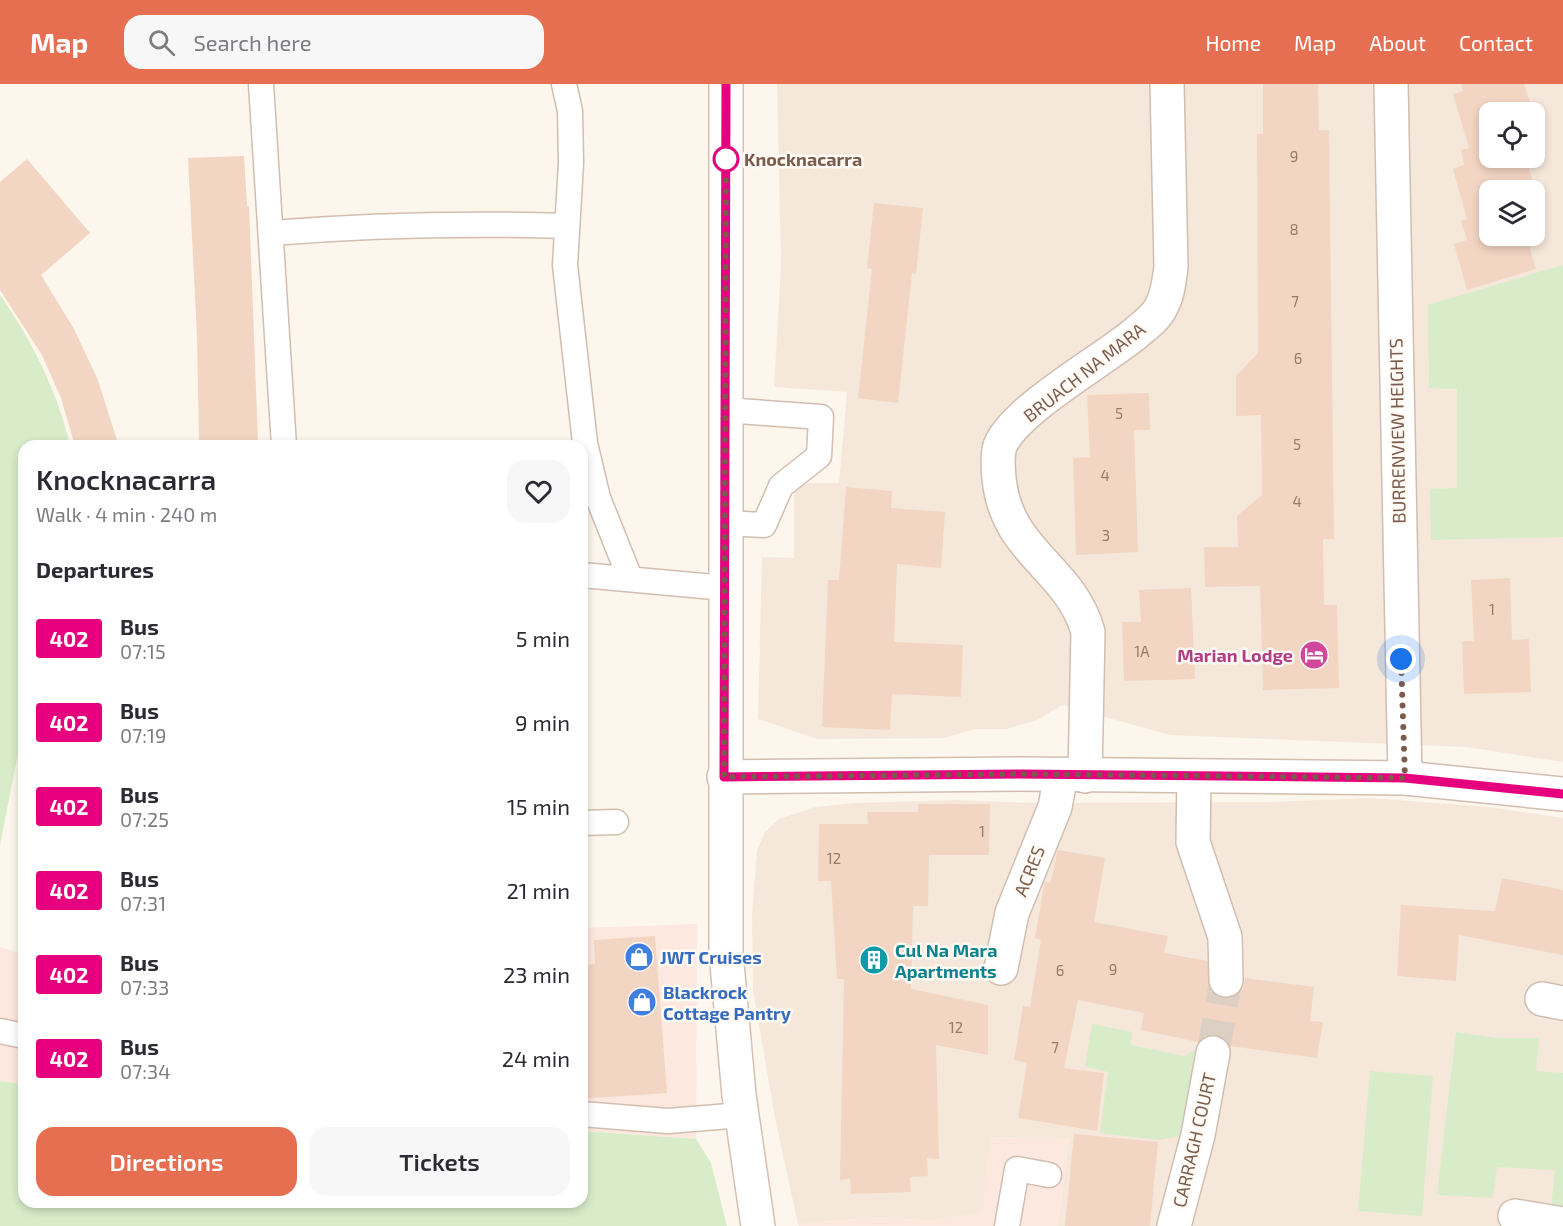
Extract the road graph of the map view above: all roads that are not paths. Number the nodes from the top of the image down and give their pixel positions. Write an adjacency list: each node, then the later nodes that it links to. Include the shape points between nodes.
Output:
1 (261, 84): 7 (lane)
2 (564, 84): 6 (lane, via 570,111 572,163)
3 (726, 84): 8 (street)
4 (1167, 84): 16 (street, BRUACH NA MARA, via 1171,267 1163,303 1154,317 1116,350 1019,421 1004,440 999,456 999,482 1008,518 1026,545 1070,594 1086,627)
5 (1391, 84): 19 (street, BURRENVIEW HEIGHTS)
6 (567, 226): 7 (lane, via 353,226); 10 (lane, via 565,266)
7 (271, 233): 9 (lane)
8 (724, 410): 12 (street); 12 (lane, via 821,417 819,456 781,486 764,525)
9 (284, 440)
10 (585, 440)
11 (588, 456): 14 (lane, via 598,498)
12 (724, 524): 15 (street)
13 (588, 575): 14 (lane)
14 (630, 578): 15 (lane)
15 (725, 588): 18 (street)
16 (1073, 775): 17 (street); 18 (street); 23 (street, ACRES, via 1055,807 1012,913)
17 (1194, 776): 19 (street); 24 (street, via 1193,842 1225,937)
18 (724, 777): 29 (street, via 726,953)
19 (1405, 778): 20 (street)
20 (1563, 794)
21 (616, 822): 22 (lane)
22 (588, 823)
23 (1001, 968)
24 (1226, 980)
25 (0, 1030): 26 (lane)
26 (18, 1034)
27 (1213, 1053): 35 (street, CARRAGH COURT, via 1198,1135)
28 (588, 1114): 29 (lane, via 668,1120)
29 (742, 1115): 33 (street)
30 (1049, 1175): 34 (lane, via 1017,1169)
31 (1515, 1216): 32 (street)
32 (1563, 1224)
33 (758, 1226)
34 (1007, 1226)
35 (1174, 1226)

